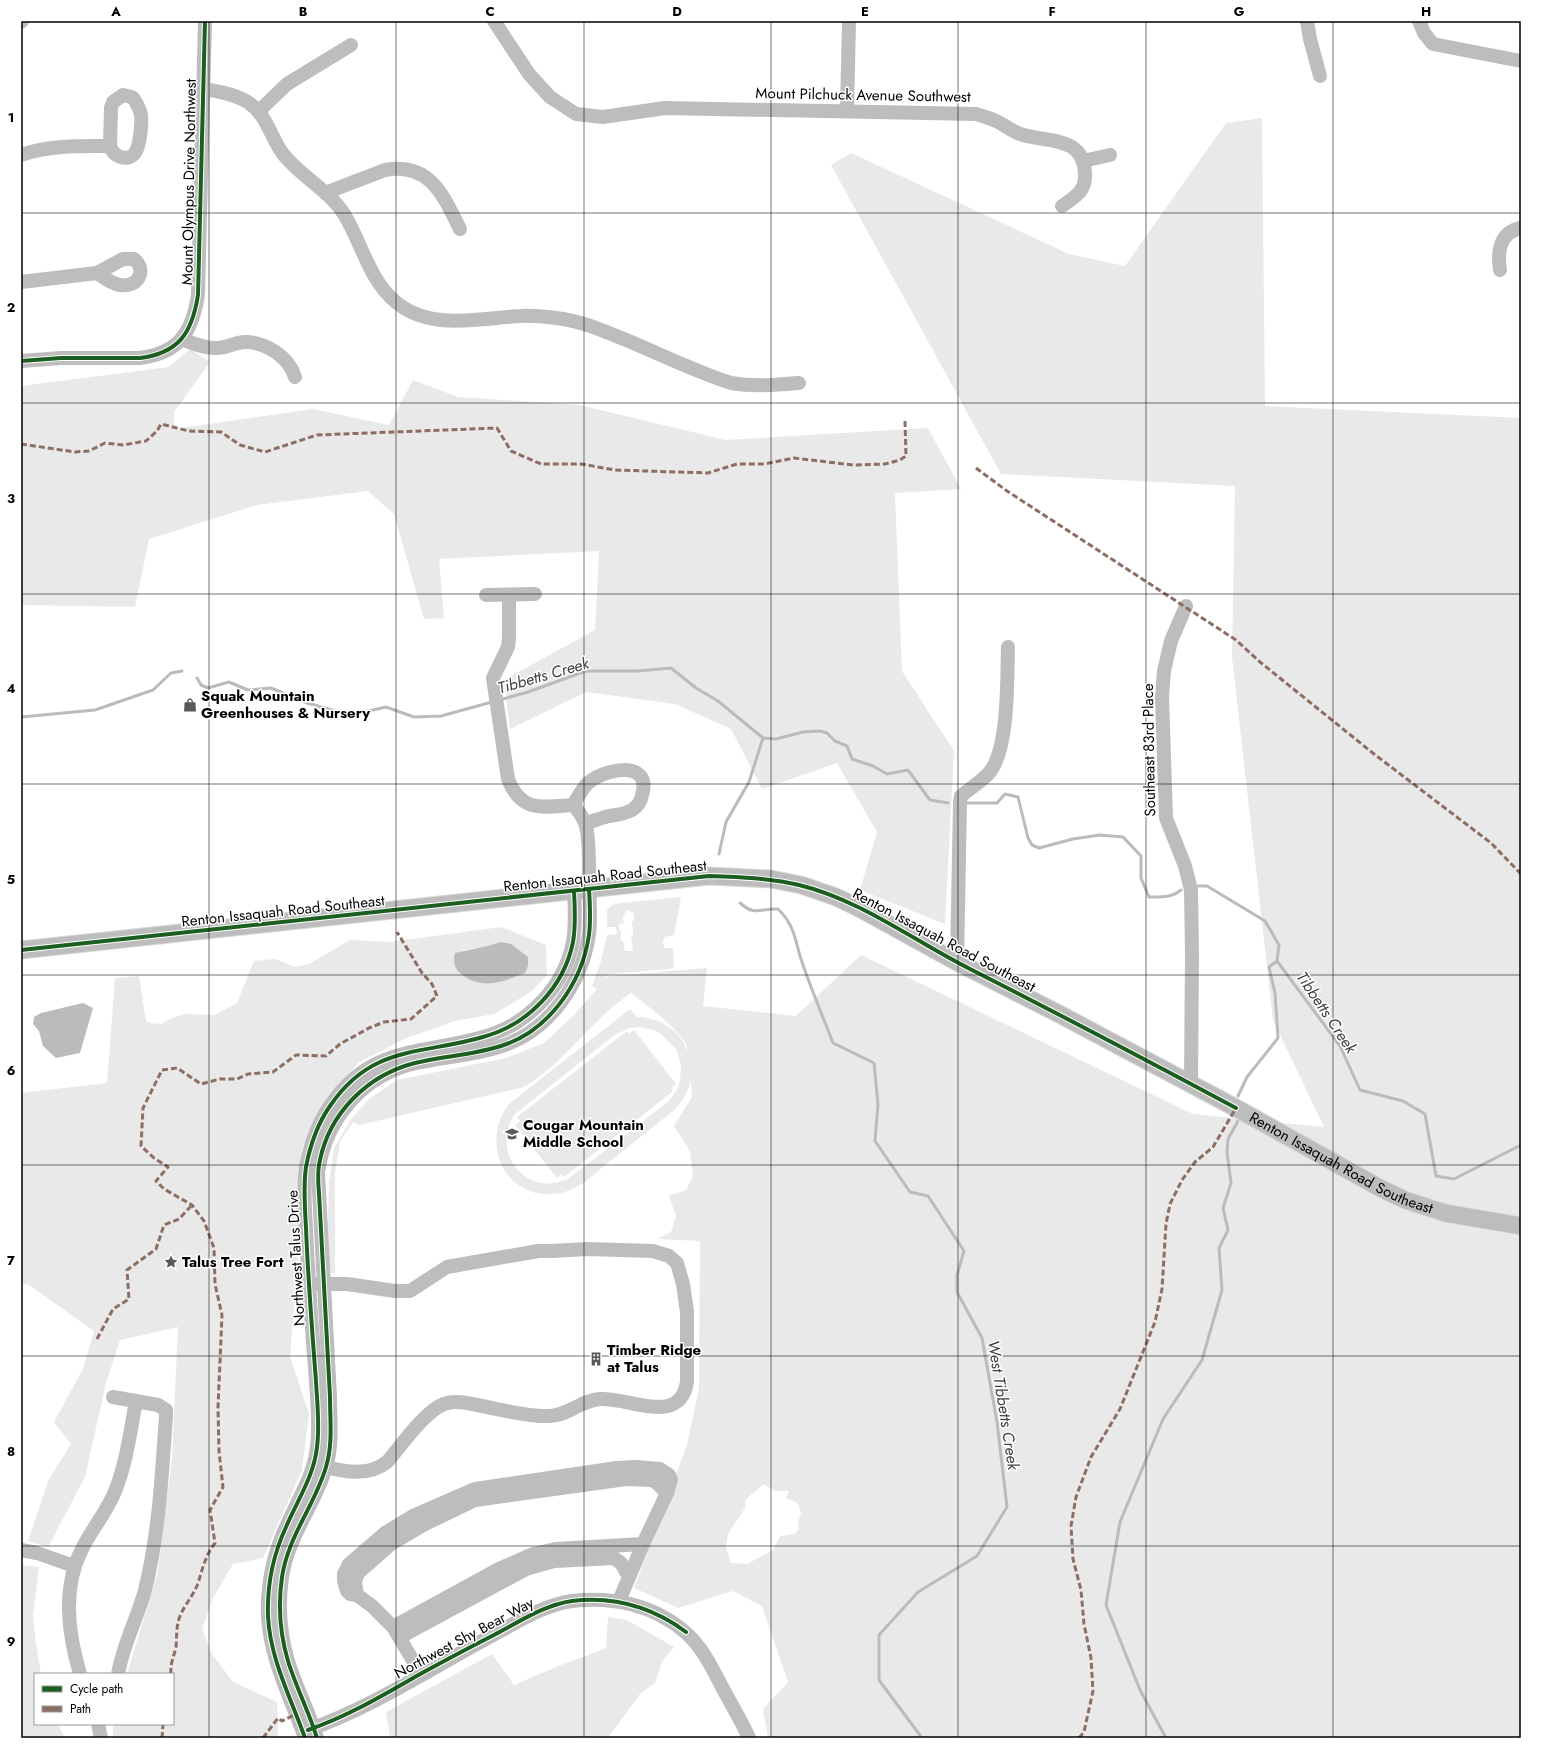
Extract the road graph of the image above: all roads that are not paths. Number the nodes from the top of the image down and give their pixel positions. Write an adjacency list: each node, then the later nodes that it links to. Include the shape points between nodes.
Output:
1 (205, 21): 9 (street, Mount Olympus Drive Northwest)
2 (494, 21): 10 (street, Mount Pilchuck Avenue Southwest, via 529,74 550,96 576,114 603,117 664,108)
3 (849, 21): 10 (street)
4 (1307, 21): 8 (street)
5 (1419, 21): 7 (street, via 1429,40 1437,45)
6 (351, 45): 11 (street, via 287,84)
7 (1521, 61)
8 (1320, 76)
9 (203, 89): 11 (street, via 231,94 250,103); 23 (street, Mount Olympus Drive Northwest, via 198,295 192,321)
10 (847, 110): 15 (street, Mount Pilchuck Avenue Southwest, via 976,114 1018,133 1072,146)
11 (259, 111): 16 (street, via 283,153 302,175)
12 (110, 146): 13 (street, via 63,147)
13 (21, 155)
14 (1110, 155): 15 (street)
15 (1083, 161): 17 (street, via 1083,189)
16 (325, 193): 19 (street, via 385,170 412,170 434,183); 26 (street, via 344,214 381,287 397,304 415,314 449,321 523,316 564,319 610,333 731,383 766,386)
17 (1062, 206)
18 (1521, 228): 20 (street, via 1510,232 1501,243 1498,260)
19 (460, 229)
20 (1500, 270)
21 (97, 273): 22 (street)
22 (21, 282)
23 (181, 339): 24 (street, Mount Olympus Drive Northwest, via 164,353 140,358); 25 (street, via 202,347 217,348 244,342 262,345 277,353 292,367)
24 (21, 360)
25 (295, 377)
26 (799, 383)
27 (535, 594): 29 (street)
28 (486, 595): 29 (street)
29 (509, 595): 32 (street, via 508,647 493,678 508,780 520,800 535,806 543,808)
30 (1186, 606): 37 (street, Southeast 83rd Place, via 1172,641 1164,671 1162,697 1166,818 1185,866 1191,890)
31 (1008, 647): 36 (street, via 1004,732 998,758 990,772 961,796 960,802)
32 (573, 805): 33 (street); 33 (street, via 586,786 597,777 628,769 641,777 644,790 633,810)
33 (586, 823): 34 (street)
34 (582, 890): 35 (main road, Renton Issaquah Road Southeast); 36 (main road, Renton Issaquah Road Southeast, via 709,876 771,879 843,900); 39 (street, Northwest Talus Drive, via 590,928 584,956 569,991 546,1018 526,1034 503,1046 415,1064 392,1072 360,1092 337,1117 320,1160 318,1174); 40 (street, Northwest Talus Drive, via 570,953 559,979 535,1008 519,1021 492,1034 410,1051 379,1062 352,1081 329,1107 314,1138 304,1179)
35 (21, 950)
36 (957, 962): 37 (main road, Renton Issaquah Road Southeast)
37 (1191, 1084): 38 (main road, Renton Issaquah Road Southeast, via 1405,1200 1446,1213)
38 (1521, 1226)
39 (324, 1283): 40 (street); 43 (street, Northwest Talus Drive, via 331,1430); 43 (street, via 402,1292 417,1288 447,1268 538,1251 587,1249 661,1252 677,1263 683,1284 687,1312 687,1382 681,1400 661,1408 600,1399 581,1403 563,1414 548,1416 460,1402 445,1404 431,1411 380,1467 358,1472)
40 (309, 1284): 43 (street, Northwest Talus Drive)
41 (113, 1397): 42 (street)
42 (136, 1401): 46 (street, via 126,1456 113,1496); 51 (street, via 158,1404 166,1410 166,1416 158,1515 149,1568)
43 (320, 1465): 54 (street, Northwest Talus Drive, via 315,1496 293,1539 285,1562 280,1597 283,1638 288,1662)
44 (643, 1544): 47 (street); 49 (street, via 556,1549 533,1554 499,1569); 49 (street, via 667,1494 671,1480 665,1471 636,1467 616,1468 475,1489 413,1516 385,1533 349,1564 344,1574 347,1591 350,1594 357,1594 372,1606)
45 (21, 1550): 46 (street)
46 (74, 1566): 50 (street, via 69,1611 73,1648)
47 (629, 1577): 48 (street); 49 (street, via 621,1563 614,1558 554,1561 517,1574)
48 (618, 1601): 52 (street, Northwest Shy Bear Way, via 571,1601 553,1606); 56 (street, Northwest Shy Bear Way, via 652,1611 686,1632 704,1654)
49 (396, 1632): 52 (street)
50 (80, 1673)
51 (118, 1673)
52 (421, 1674): 54 (street, Northwest Shy Bear Way)
53 (98, 1725): 55 (street)
54 (310, 1734)
55 (101, 1738)
56 (749, 1738)

